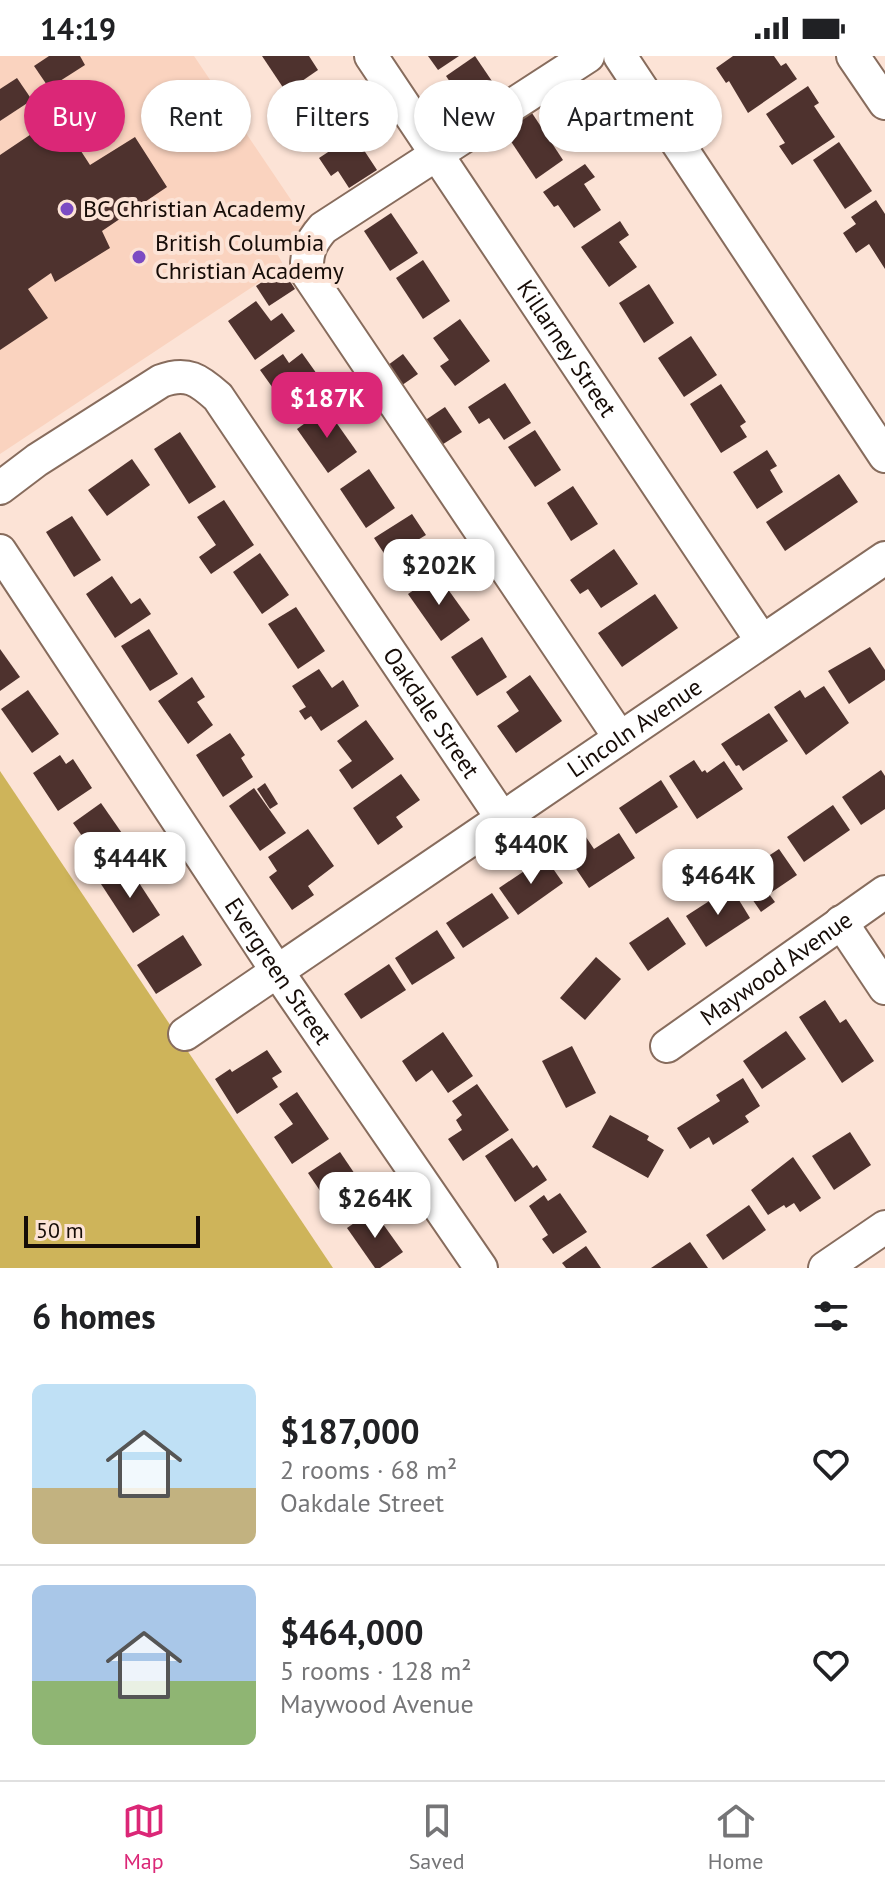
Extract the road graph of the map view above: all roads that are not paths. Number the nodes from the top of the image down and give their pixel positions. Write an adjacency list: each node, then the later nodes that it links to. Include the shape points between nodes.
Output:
1 (371, 56): 6 (street, Killarney Street)
2 (588, 56): 6 (street)
3 (620, 56): 7 (street)
4 (853, 56): 5 (street)
5 (885, 103)
6 (436, 154): 11 (street, Killarney Street); 12 (street, via 323,228 306,256 307,273)
7 (885, 456)
8 (0, 488): 13 (street, Oakdale Street, via 148,388 176,375 205,385)
9 (0, 551): 16 (street, Evergreen Street)
10 (885, 558): 11 (street, Lincoln Avenue)
11 (762, 641): 12 (street, Lincoln Avenue)
12 (620, 738): 13 (street, Lincoln Avenue)
13 (502, 818): 16 (street, Lincoln Avenue)
14 (885, 892): 15 (street, Maywood Avenue)
15 (841, 922): 17 (street); 19 (street, Maywood Avenue)
16 (277, 971): 18 (street, Lincoln Avenue); 21 (street, Evergreen Street)
17 (885, 988)
18 (185, 1034)
19 (667, 1046)
20 (885, 1227): 22 (street)
21 (481, 1268)
22 (825, 1268)

